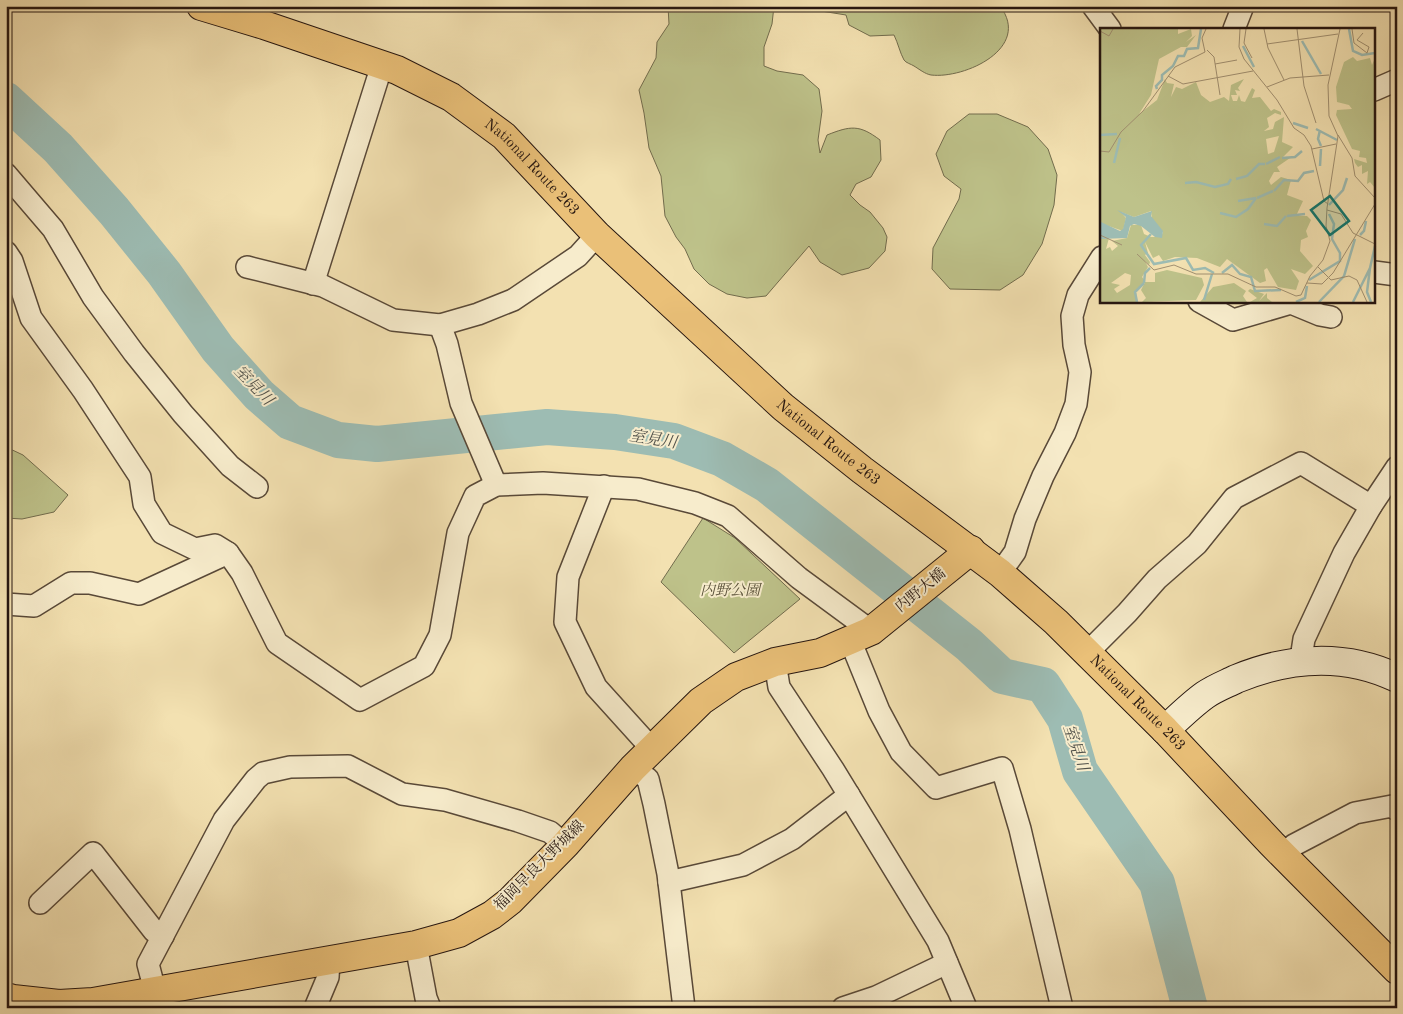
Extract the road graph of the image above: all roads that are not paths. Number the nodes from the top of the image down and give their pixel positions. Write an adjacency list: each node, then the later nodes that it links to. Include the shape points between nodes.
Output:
1 (202, 6): 6 (main road, National Route 263)
2 (1093, 6): 4 (street)
3 (1243, 6): 5 (street)
4 (1109, 28)
5 (1234, 28)
6 (382, 65): 10 (main road, National Route 263, via 451,97 504,136); 16 (street)
7 (1397, 80): 8 (street)
8 (1376, 89)
9 (6, 174): 23 (street, via 53,229 93,297 134,354 230,466)
10 (597, 235): 19 (street, via 578,256 513,300); 25 (main road, National Route 263, via 783,407)
11 (6, 252): 26 (street, via 31,318 140,477 144,504 162,533 195,549 214,545)
12 (1100, 260): 27 (street, via 1078,295 1072,316 1080,372 1076,404 1042,476 1015,552)
13 (248, 267): 16 (street)
14 (1376, 272): 15 (street)
15 (1397, 275)
16 (313, 284): 19 (street, via 393,320)
17 (1201, 302): 18 (street, via 1233,320 1291,303)
18 (1331, 317)
19 (440, 325): 21 (street, via 461,403)
20 (1397, 467): 24 (street)
21 (496, 485): 22 (street); 26 (street, via 475,496 458,533 440,635 424,666 360,700 278,643 242,573)
22 (604, 486): 29 (street, via 638,488 695,503 728,516); 35 (street, via 568,577 564,622 596,688)
23 (257, 487)
24 (1371, 506): 30 (street, via 1301,463 1234,498 1197,544 1157,579); 31 (street, via 1344,553 1304,639)
25 (971, 550): 27 (main road, National Route 263); 29 (main road, 内野大橋)
26 (228, 553): 28 (street, via 139,594 90,583 71,583 34,606)
27 (1000, 572): 30 (main road, National Route 263)
28 (6, 604)
29 (861, 636): 32 (main road, 福岡早良大野城線, via 820,653); 55 (street, via 879,711 901,752 936,788 1002,768 1020,829)
30 (1088, 653): 34 (main road, National Route 263)
31 (1303, 661): 33 (main road, via 1348,662); 34 (main road, via 1249,674 1213,690)
32 (775, 662): 35 (main road, 福岡早良大野城線, via 736,677 701,701); 36 (street, via 779,687)
33 (1397, 678)
34 (1165, 730): 39 (main road, National Route 263)
35 (643, 759): 38 (main road, 福岡早良大野城線); 40 (street)
36 (849, 795): 40 (street, via 792,839 743,865); 45 (street, via 938,941)
37 (1397, 810): 39 (street, via 1392,806 1355,813 1294,845)
38 (565, 845): 42 (street, via 550,832 518,821 444,800 402,794 348,766 290,767 263,773 224,820); 43 (main road, 福岡早良大野城線, via 492,915 459,933)
39 (1283, 855): 46 (main road, National Route 263)
40 (669, 882): 52 (street)
41 (40, 903): 42 (street, via 93,853 154,931)
42 (163, 936): 47 (street, via 148,964)
43 (416, 945): 44 (main road, 福岡早良大野城線); 51 (street)
44 (329, 961): 47 (main road, 福岡早良大野城線); 50 (street, via 328,977)
45 (947, 963): 53 (street, via 876,997); 54 (street)
46 (1397, 970)
47 (155, 991): 49 (main road, 福岡早良大野城線, via 93,1002)
48 (6, 997): 49 (main road, 福岡早良大野城線)
49 (40, 1005)
50 (315, 1008)
51 (430, 1008)
52 (684, 1008)
53 (842, 1008)
54 (966, 1008)
55 (1062, 1008)

